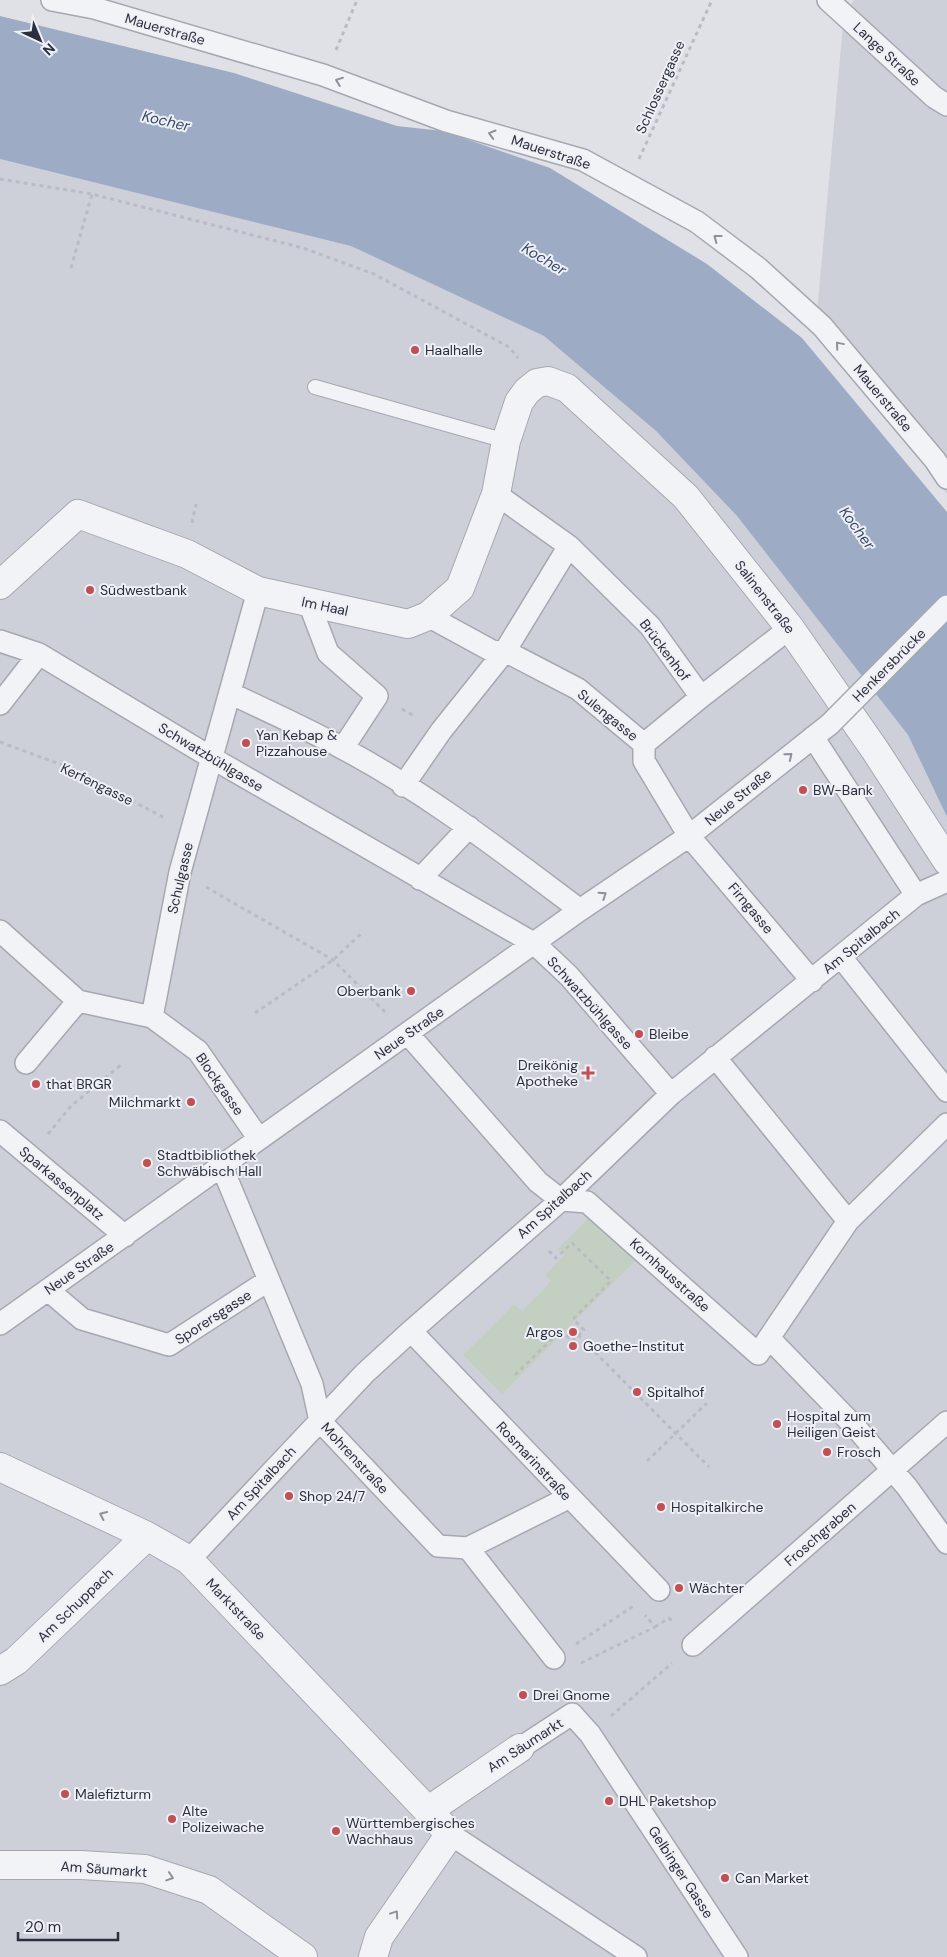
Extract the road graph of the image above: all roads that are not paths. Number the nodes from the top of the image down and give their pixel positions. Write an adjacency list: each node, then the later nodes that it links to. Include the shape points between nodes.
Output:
1 (52, 0): 7 (street, Mauerstraße, one-way to 1, via 822,326 758,268 697,222 628,184 583,160 446,121 324,75 94,8)
2 (828, 0): 3 (street, Lange Straße, via 934,97)
3 (947, 105)
4 (536, 383): 6 (street, Im Haal, via 519,402); 15 (street, Salinenstraße, via 548,381 567,388 686,497)
5 (315, 387): 6 (lane)
6 (506, 441): 8 (street, Im Haal)
7 (947, 478)
8 (496, 494): 9 (street, Brückenhof); 14 (street, Im Haal, via 460,588)
9 (569, 546): 17 (street); 20 (street, Brückenhof, via 650,626)
10 (0, 585): 11 (street, Im Haal, via 78,514 187,554)
11 (258, 591): 12 (street, Im Haal); 19 (street, Schulgasse)
12 (309, 603): 14 (street, Im Haal, via 408,624); 25 (street, via 328,654 377,696)
13 (947, 606): 22 (street, Henkersbrücke, bridge)
14 (428, 616): 17 (street, Sulengasse, via 494,652)
15 (790, 628): 20 (street); 30 (street, Salinenstraße)
16 (0, 641): 18 (street, Schwatzbühlgasse)
17 (505, 651): 24 (street, Sulengasse, via 578,689); 27 (street, via 441,731)
18 (39, 654): 21 (street); 26 (street, Schwatzbühlgasse)
19 (230, 693): 25 (street); 26 (street, Schulgasse)
20 (701, 697): 24 (street)
21 (0, 704)
22 (830, 724): 23 (street, Neue Straße)
23 (813, 737): 29 (street, Neue Straße, one-way to 23); 33 (street)
24 (644, 744): 29 (street, Sulengasse, via 644,761)
25 (343, 748): 27 (street)
26 (212, 758): 31 (street, Schwatzbühlgasse); 40 (street, Schulgasse, via 180,872)
27 (404, 786): 28 (street)
28 (468, 827): 31 (street); 34 (street)
29 (689, 836): 34 (street, Neue Straße, one-way to 29); 38 (street, Firngasse)
30 (947, 861)
31 (420, 879): 36 (street, Schwatzbühlgasse)
32 (947, 881): 33 (street, Am Spitalbach)
33 (916, 895): 37 (street, Am Spitalbach)
34 (580, 910): 36 (street, Neue Straße)
35 (0, 931): 39 (street)
36 (535, 944): 41 (street, Neue Straße); 45 (street, Schwatzbühlgasse, via 570,976)
37 (841, 957): 38 (street, Am Spitalbach); 44 (street)
38 (812, 981): 42 (street, Am Spitalbach)
39 (78, 1001): 40 (street); 43 (street)
40 (152, 1017): 48 (street, Blockgasse, via 198,1051)
41 (408, 1034): 48 (street, Neue Straße); 50 (street, via 538,1182)
42 (714, 1057): 45 (street, Am Spitalbach); 51 (street)
43 (26, 1063)
44 (947, 1091)
45 (671, 1094): 50 (street, Am Spitalbach)
46 (947, 1124): 51 (street, Kornhausstraße)
47 (0, 1131): 52 (street, Sparkassenplatz)
48 (259, 1140): 49 (street, Neue Straße)
49 (222, 1168): 52 (street, Neue Straße); 53 (street, Mohrenstraße)
50 (561, 1200): 56 (street, Am Spitalbach); 57 (street, Kornhausstraße, via 587,1202 758,1354)
51 (848, 1221): 57 (street, Kornhausstraße)
52 (125, 1236): 54 (street, Neue Straße)
53 (269, 1280): 54 (street, Sporersgasse, via 169,1345 82,1319); 58 (street, Mohrenstraße, via 312,1384)
54 (48, 1290): 55 (street, Neue Straße)
55 (0, 1324)
56 (411, 1331): 58 (street, Am Spitalbach); 62 (street, Rosmarinstraße)
57 (770, 1339): 61 (street, via 858,1430)
58 (320, 1421): 65 (street, Mohrenstraße, via 438,1546); 66 (street, Am Spitalbach)
59 (947, 1422): 61 (street, Froschgraben)
60 (0, 1467): 63 (street, Marktstraße, one-way to 60)
61 (891, 1471): 64 (street); 68 (street, Froschgraben)
62 (568, 1498): 65 (street); 67 (street, Rosmarinstraße)
63 (147, 1536): 66 (street, Marktstraße); 70 (street, Am Schuppach, via 16,1661)
64 (947, 1543)
65 (468, 1548): 69 (street)
66 (189, 1560): 73 (street, Marktstraße)
67 (659, 1590)
68 (693, 1644)
69 (554, 1658)
70 (0, 1671)
71 (572, 1714): 72 (street, Am Säumarkt); 79 (street, Gelbinger Gasse, via 590,1734)
72 (520, 1748): 73 (street, Am Säumarkt)
73 (428, 1810): 74 (street)
74 (450, 1834): 77 (street, one-way to 74, via 379,1937); 78 (street)
75 (0, 1865): 76 (street, Am Säumarkt, one-way to 76, via 145,1869 209,1890)
76 (302, 1957)
77 (373, 1957)
78 (636, 1957)
79 (737, 1957)

